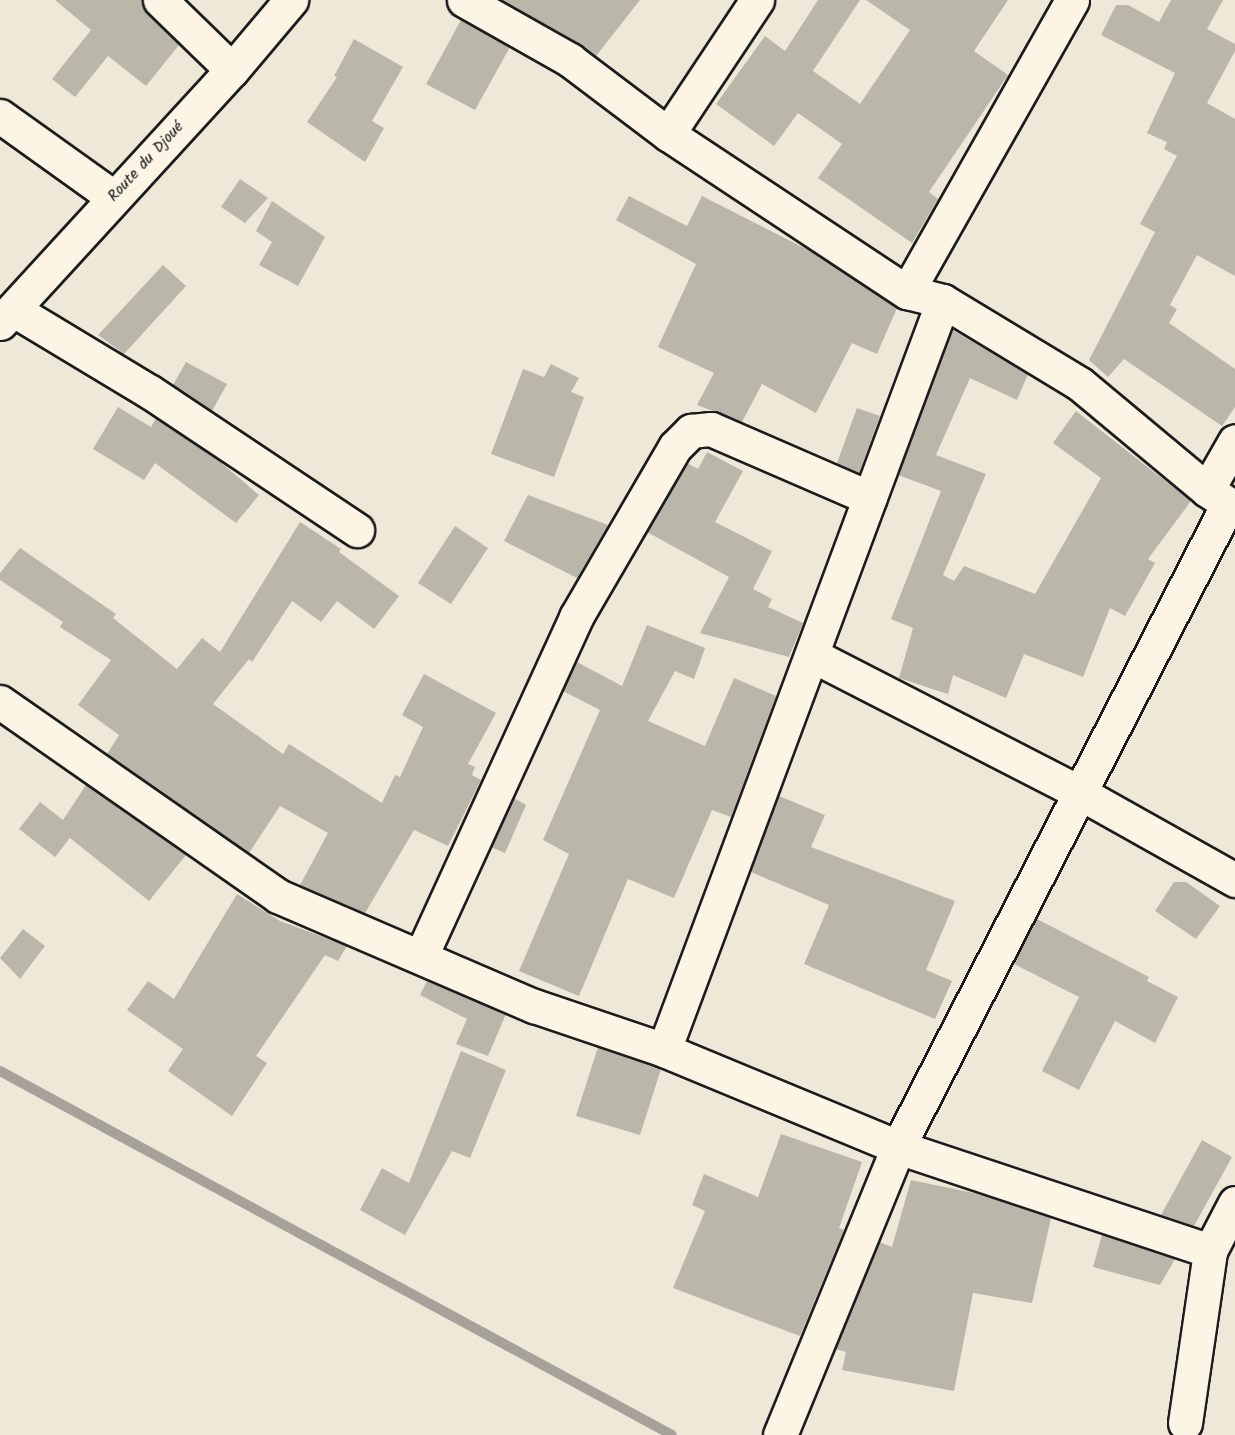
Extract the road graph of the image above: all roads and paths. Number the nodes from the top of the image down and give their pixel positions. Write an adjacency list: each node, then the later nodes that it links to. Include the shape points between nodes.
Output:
1 (160, 0): 6 (street)
2 (291, 0): 6 (street, Route du Djoué)
3 (464, 0): 8 (street, via 570,60)
4 (757, 0): 8 (street)
5 (1072, 0): 10 (street)
6 (231, 70): 9 (street, Route du Djoué)
7 (0, 117): 9 (street)
8 (668, 134): 10 (street)
9 (113, 197): 12 (street, Route du Djoué)
10 (907, 292): 11 (street)
11 (943, 301): 14 (street); 15 (street, via 1080,384)
12 (7, 316): 16 (street, via 150,392)
13 (1235, 441): 15 (street)
14 (870, 498): 17 (street); 21 (street, via 711,429 691,431 675,447 576,616)
15 (1223, 501): 19 (street)
16 (357, 531)
17 (812, 655): 19 (street); 22 (street)
18 (0, 702): 21 (street, via 278,896)
19 (1080, 793): 20 (street); 23 (street)
20 (1235, 880)
21 (421, 956): 22 (street, via 534,1006)
22 (664, 1050): 23 (street)
23 (898, 1147): 25 (street); 27 (street)
24 (1235, 1203): 25 (street)
25 (1210, 1251): 26 (street)
26 (1185, 1423)
27 (780, 1435)

